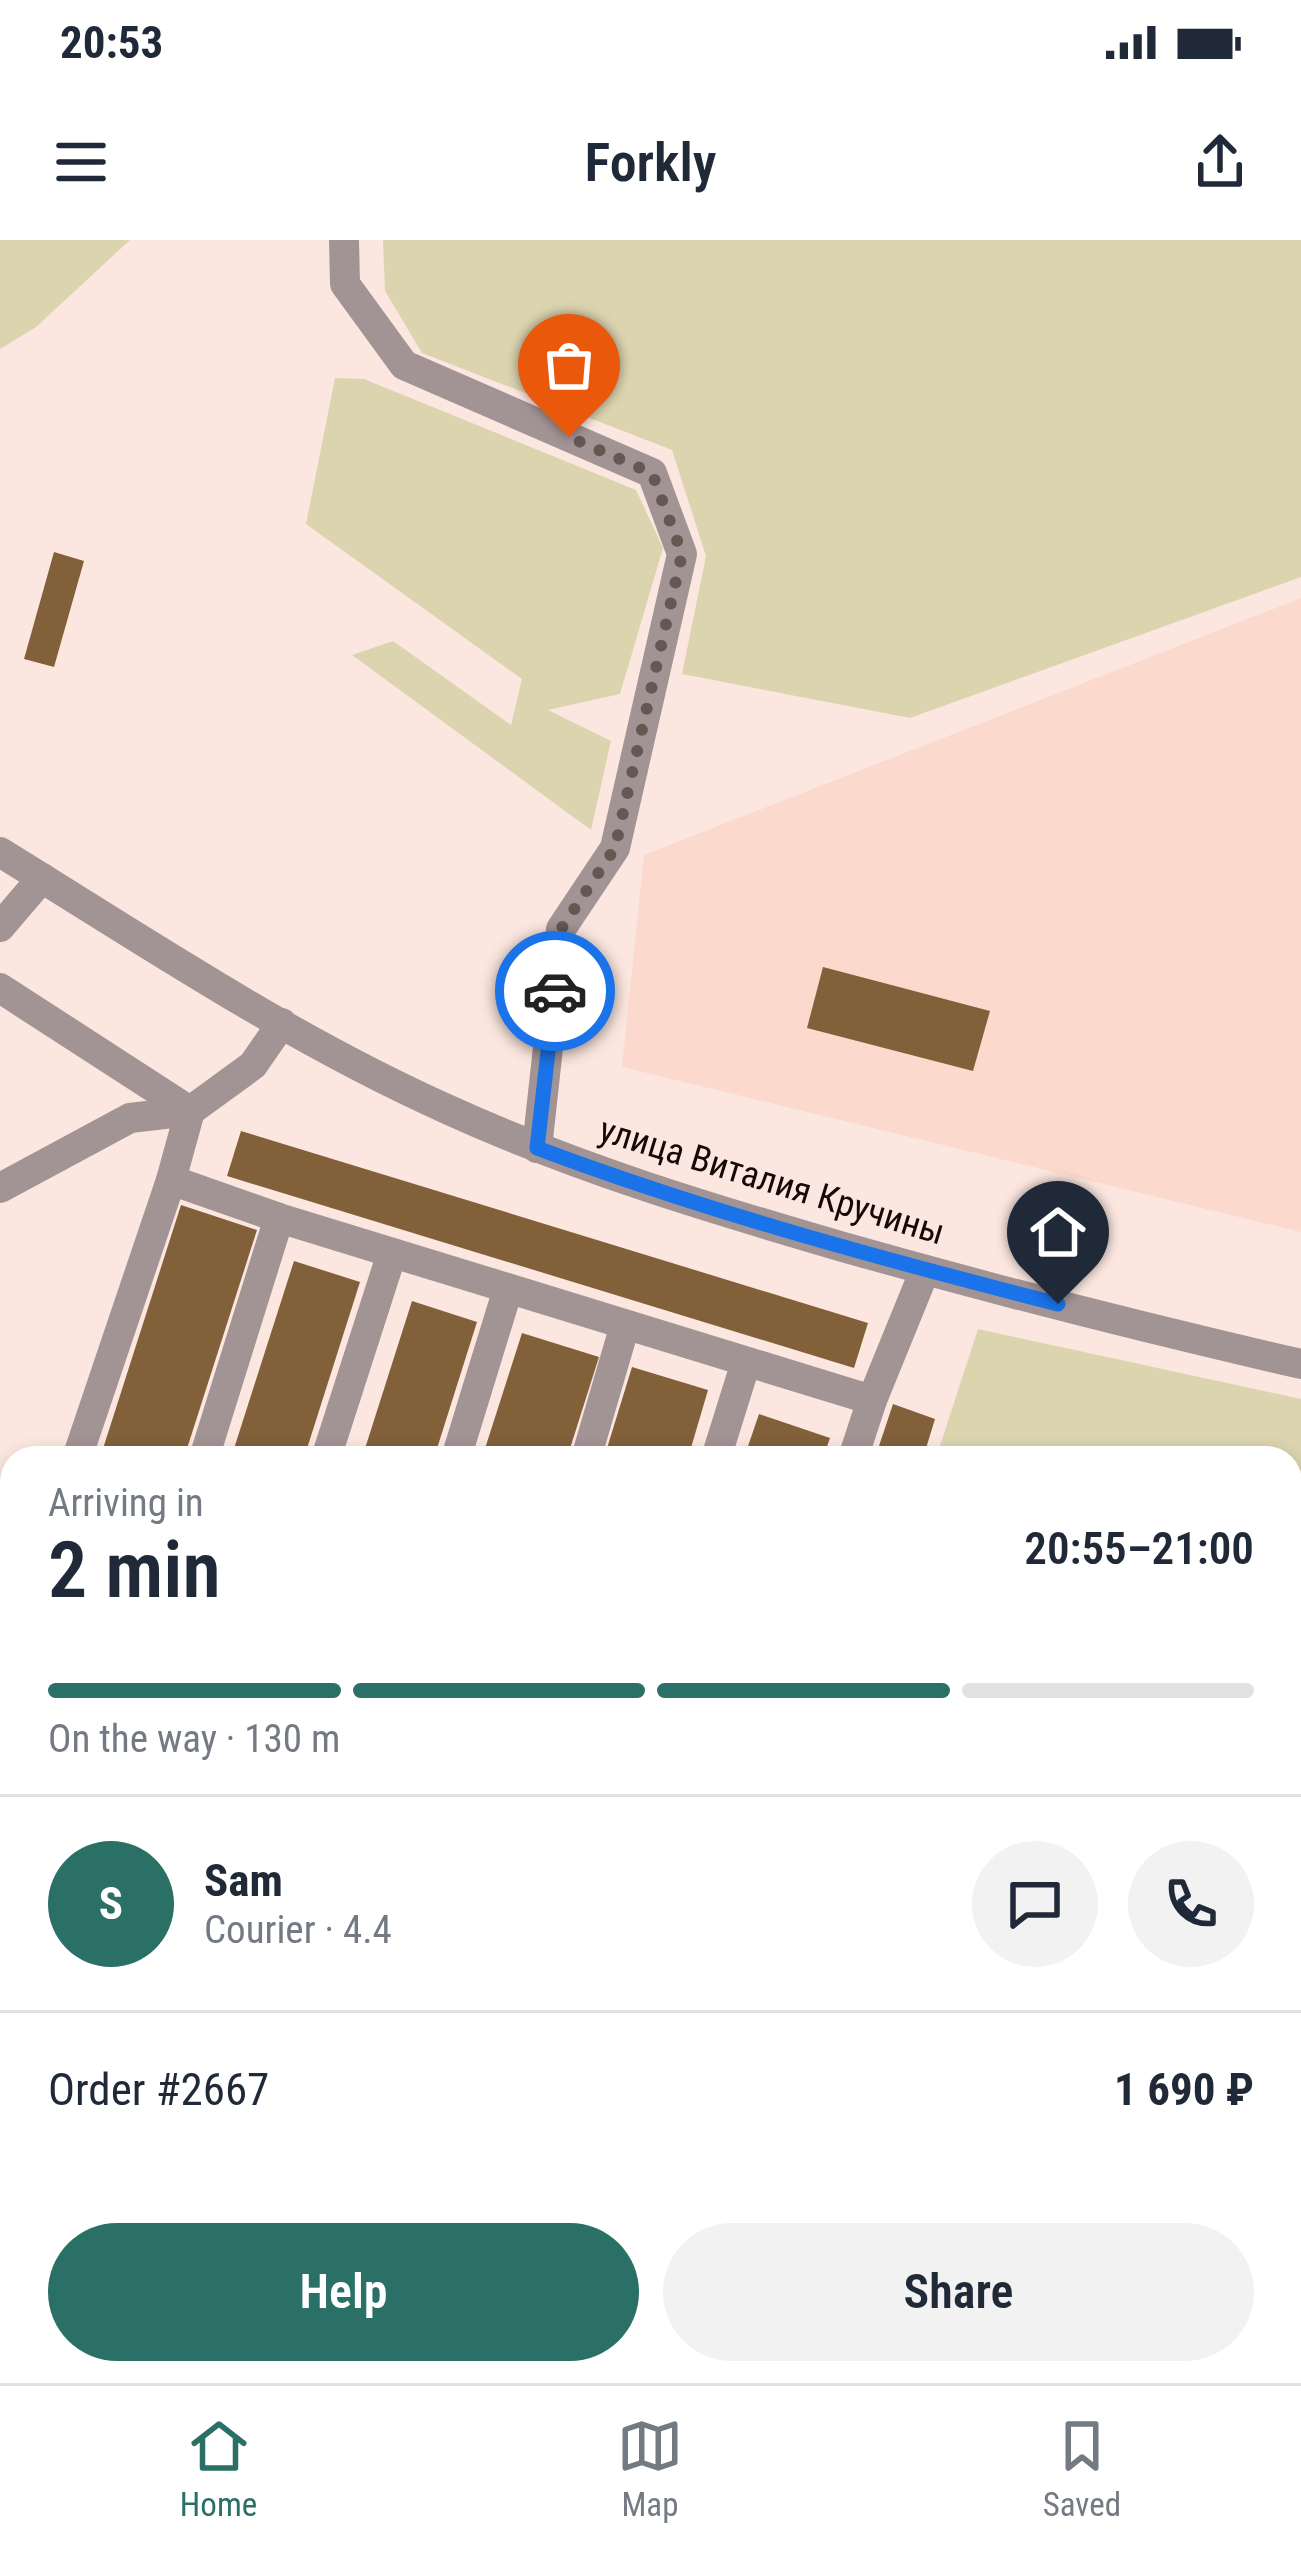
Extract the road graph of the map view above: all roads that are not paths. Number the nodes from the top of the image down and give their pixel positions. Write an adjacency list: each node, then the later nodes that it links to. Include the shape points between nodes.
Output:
1 (344, 240): 8 (street, via 345,284 404,365 652,473 682,554 615,848 561,929)
2 (0, 852): 3 (street, улица Виталия Кручины)
3 (42, 878): 4 (street); 6 (street, улица Виталия Кручины)
4 (0, 927)
5 (0, 988): 7 (street)
6 (282, 1023): 7 (street, via 253,1065); 8 (street, улица Виталия Кручины, via 374,1075)
7 (190, 1111): 9 (street); 10 (street, via 130,1118)
8 (537, 1148): 13 (street, улица Виталия Кручины, via 644,1189)
9 (171, 1180): 11 (street); 19 (street)
10 (0, 1188)
11 (279, 1218): 12 (street); 20 (street)
12 (392, 1253): 14 (street); 21 (street)
13 (925, 1270): 17 (street, улица Виталия Кручины); 18 (street)
14 (508, 1289): 15 (street); 22 (street)
15 (625, 1325): 16 (street); 23 (street)
16 (746, 1362): 18 (street); 24 (street)
17 (1301, 1364)
18 (872, 1400): 25 (street)
19 (81, 1446)
20 (208, 1446)
21 (330, 1446)
22 (460, 1446)
23 (590, 1446)
24 (720, 1446)
25 (858, 1446)

